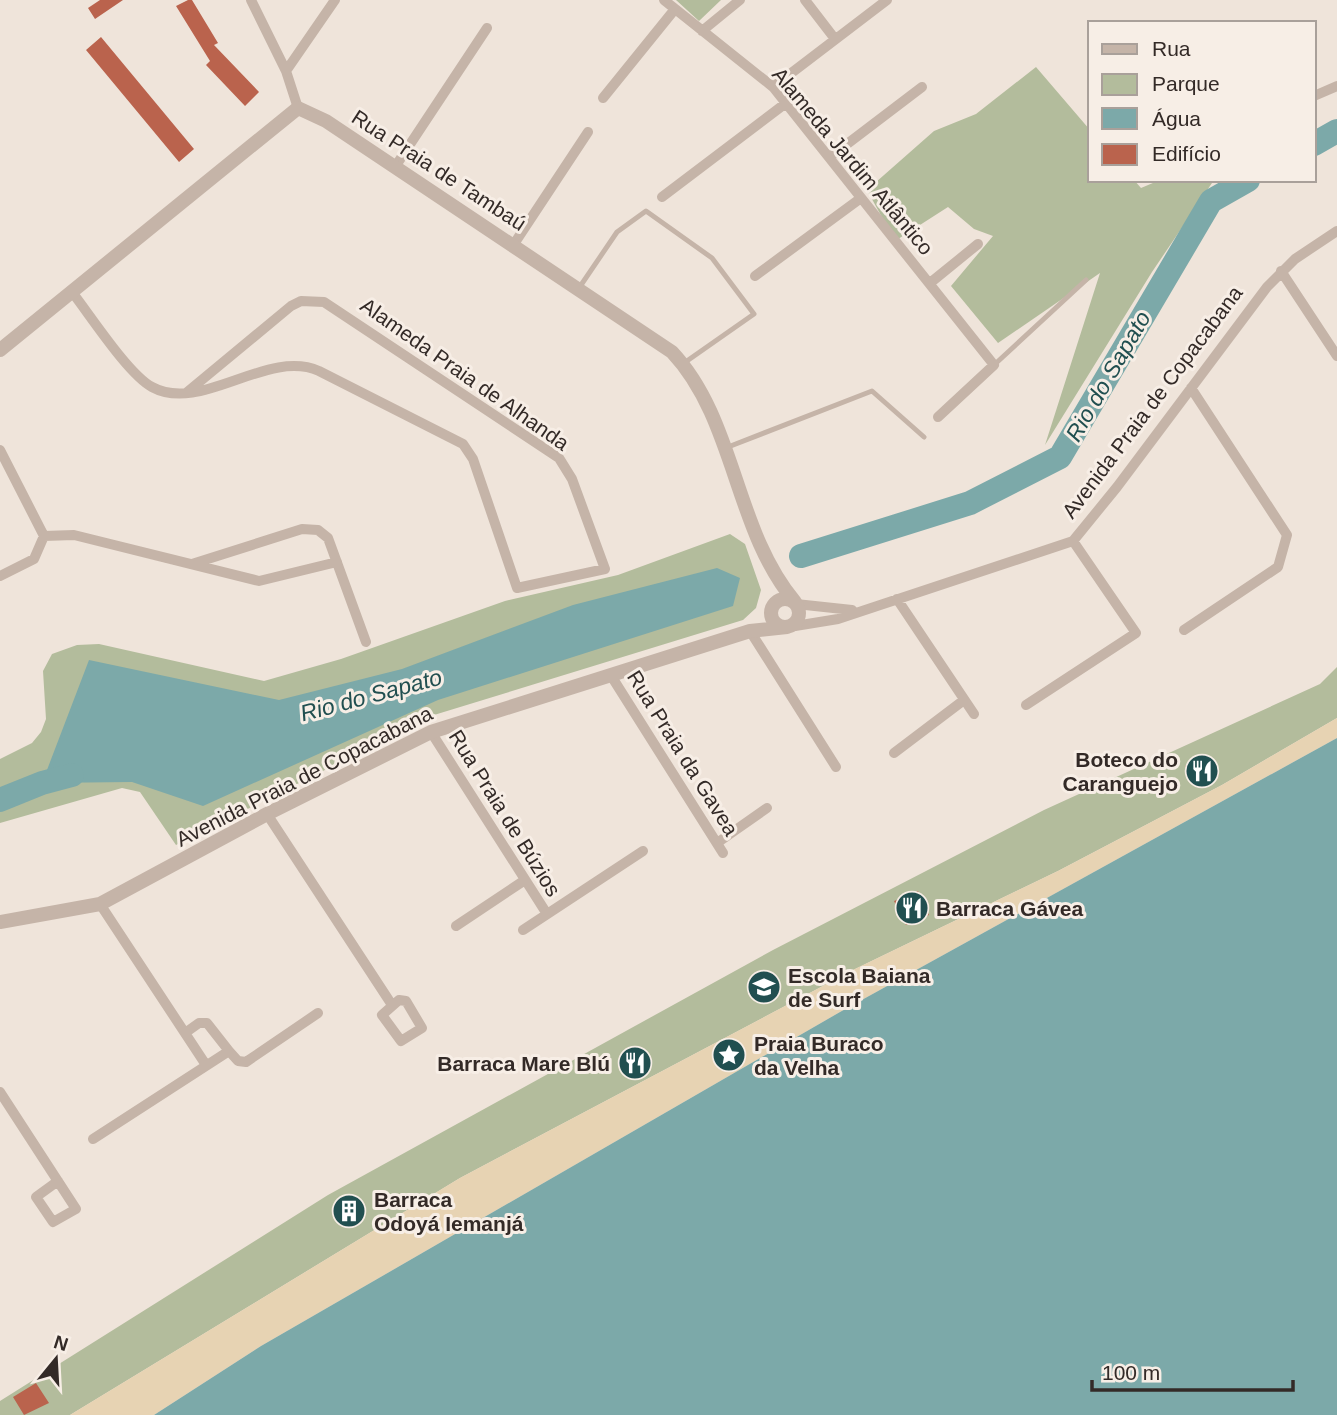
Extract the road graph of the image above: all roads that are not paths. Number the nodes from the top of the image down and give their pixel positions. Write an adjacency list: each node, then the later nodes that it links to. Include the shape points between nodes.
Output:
1 (251, 0): 11 (street)
2 (335, 0): 11 (street)
3 (664, 0): 7 (street, Alameda Jardim Atlântico)
4 (740, 0): 9 (street)
5 (805, 0): 10 (street)
6 (887, 0): 10 (street)
7 (675, 9): 9 (street, Alameda Jardim Atlântico); 16 (street)
8 (486, 28): 21 (street)
9 (702, 30): 13 (street, Alameda Jardim Atlântico)
10 (835, 39): 13 (street)
11 (286, 71): 18 (street)
12 (1337, 86): 15 (street)
13 (773, 87): 17 (street, Alameda Jardim Atlântico)
14 (922, 87): 20 (street)
15 (1316, 95)
16 (603, 98)
17 (786, 103): 20 (street, Alameda Jardim Atlântico); 22 (street)
18 (298, 108): 21 (street, Rua Praia de Tambaú, via 327,121); 32 (street)
19 (588, 132): 25 (street)
20 (830, 157): 23 (street, Alameda Jardim Atlântico)
21 (395, 167): 25 (street, Rua Praia de Tambaú)
22 (662, 197)
23 (861, 198): 28 (street); 30 (street, Alameda Jardim Atlântico)
24 (1337, 231): 27 (street, Avenida Praia de Copacabana)
25 (513, 244): 31 (street, Rua Praia de Tambaú)
26 (978, 244): 30 (street)
27 (1281, 271): 34 (street); 37 (street, Avenida Praia de Copacabana)
28 (755, 276)
29 (1086, 280): 36 (lane)
30 (930, 284): 36 (street, Alameda Jardim Atlântico)
31 (579, 288): 35 (street, Rua Praia de Tambaú); 35 (lane, via 617,232 646,211 679,234 712,258 754,314)
32 (72, 292): 33 (street); 38 (street, Alameda Praia de Alhanda, via 141,379 164,392)
33 (0, 350)
34 (1337, 356)
35 (684, 364): 41 (street, Rua Praia de Tambaú, via 702,394)
36 (994, 365): 39 (street)
37 (1191, 388): 44 (street, Avenida Praia de Copacabana); 54 (street, via 1287,535 1278,567)
38 (186, 393): 38 (street, Alameda Praia de Alhanda, via 288,365 309,366 463,444 473,459 517,588 605,569 572,479 559,458 324,302 300,301 291,306)
39 (938, 417)
40 (924, 437): 41 (lane, via 873,391)
41 (723, 449): 47 (street, Rua Praia de Tambaú)
42 (0, 450): 43 (street)
43 (44, 536): 46 (street, via 74,534); 48 (street, via 34,559)
44 (1073, 541): 49 (street, Avenida Praia de Copacabana); 59 (street, via 1136,633)
45 (337, 562): 46 (street, via 264,582); 46 (street, via 328,538 310,528); 56 (street)
46 (191, 564)
47 (770, 570): 50 (street, Rua Praia de Tambaú); 51 (street, Rua Praia de Tambaú)
48 (0, 576)
49 (897, 599): 52 (street, Avenida Praia de Copacabana); 58 (street)
50 (796, 603): 51 (street, via 785,599); 52 (street, Avenida Praia de Copacabana, via 827,610); 53 (street, via 799,617)
51 (773, 607): 53 (street, via 774,621); 55 (street, Avenida Praia de Copacabana)
52 (865, 609): 53 (street, Avenida Praia de Copacabana, via 838,620)
53 (788, 627): 55 (street, Avenida Praia de Copacabana)
54 (1184, 630)
55 (750, 631): 57 (street, Avenida Praia de Copacabana); 63 (street)
56 (366, 642)
57 (610, 674): 61 (street, Avenida Praia de Copacabana); 64 (street, Rua Praia da Gavea, via 720,848)
58 (964, 700): 60 (street); 62 (street)
59 (1026, 705)
60 (974, 714)
61 (431, 732): 65 (street, Avenida Praia de Copacabana); 67 (street, Rua Praia de Búzios)
62 (894, 753)
63 (836, 767)
64 (767, 808)
65 (267, 814): 68 (street, Avenida Praia de Copacabana); 73 (street)
66 (643, 851): 69 (street)
67 (525, 880): 69 (street, Rua Praia de Búzios); 71 (street)
68 (100, 904): 70 (street, Avenida Praia de Copacabana); 75 (street)
69 (547, 914): 72 (street)
70 (0, 922)
71 (456, 926)
72 (523, 930)
73 (392, 1005)
74 (318, 1013): 76 (street, via 246,1062 238,1061)
75 (185, 1033): 76 (street, via 207,1023); 77 (street)
76 (229, 1051): 77 (street)
77 (206, 1066): 79 (street)
78 (0, 1092): 80 (street)
79 (93, 1139)
80 (58, 1181)

